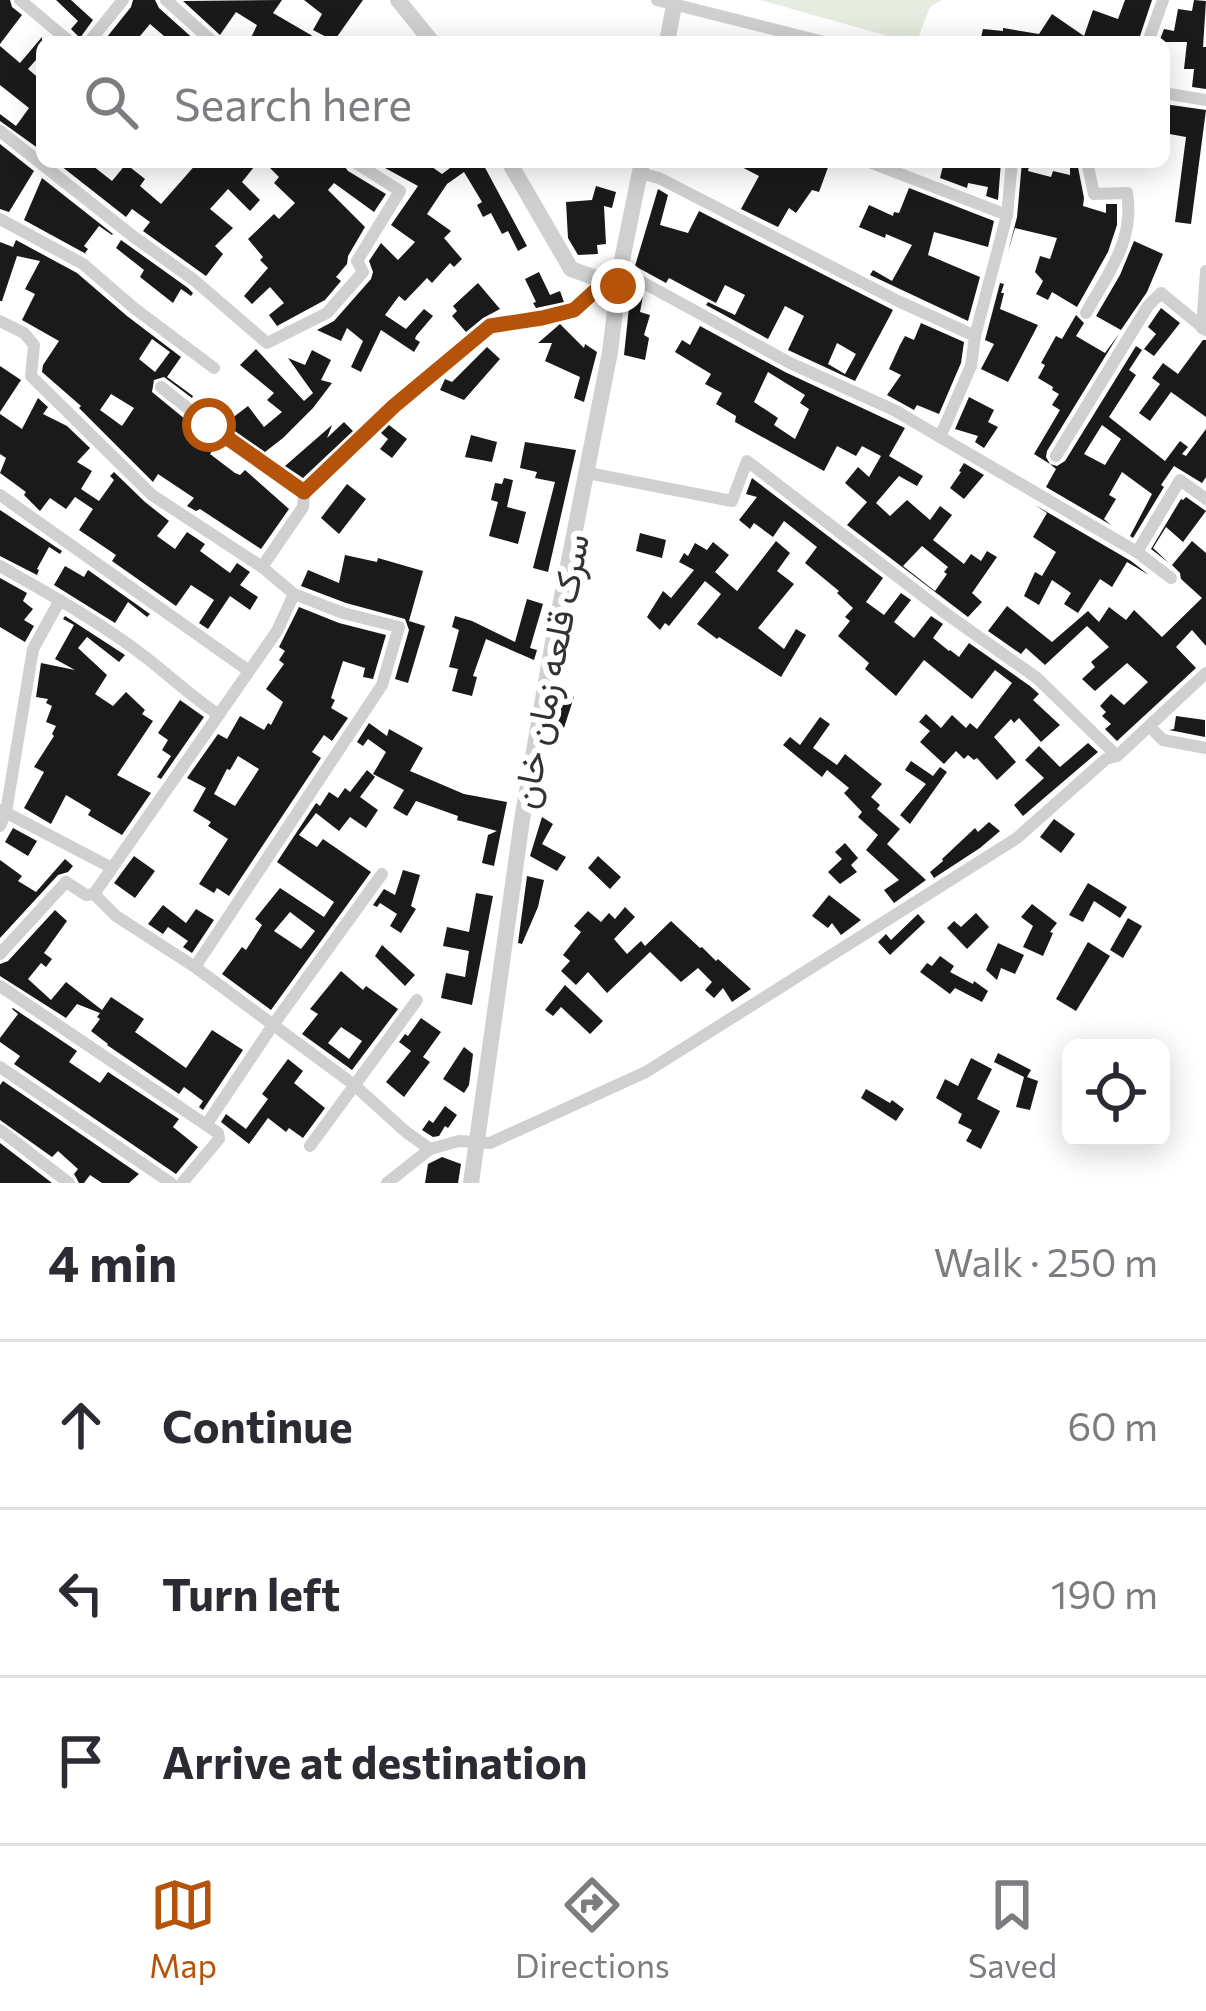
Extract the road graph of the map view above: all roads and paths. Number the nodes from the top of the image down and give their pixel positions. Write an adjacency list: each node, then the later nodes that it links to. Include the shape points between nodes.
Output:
1 (20, 0): 7 (street)
2 (123, 0): 8 (street)
3 (166, 0): 9 (street)
4 (398, 0): 10 (street)
5 (1163, 0): 13 (street)
6 (668, 2): 11 (street); 12 (street)
7 (63, 36)
8 (93, 36)
9 (206, 36)
10 (427, 36)
11 (667, 36)
12 (801, 36)
13 (1150, 36)
14 (1170, 94): 15 (street)
15 (1206, 100)
16 (0, 130): 17 (street)
17 (36, 159)
18 (48, 168): 19 (street, via 267,343 327,313 363,272 357,261 400,190)
19 (364, 168)
20 (512, 168): 29 (street, via 571,269)
21 (641, 168): 29 (street, سرک قلعه زمان خان)
22 (643, 168): 33 (street)
23 (885, 168): 26 (street)
24 (1011, 168): 26 (street)
25 (1088, 168): 30 (street, via 1094,194 1127,193 1129,202 1128,236)
26 (1007, 215): 33 (street)
27 (0, 219): 34 (street, via 83,265)
28 (1206, 271): 32 (street)
29 (614, 280): 36 (street); 38 (street, سرک قلعه زمان خان); 39 (street, via 574,310 490,326)
30 (1086, 313)
31 (0, 321): 44 (street, via 34,345 31,376 77,425 152,495)
32 (1204, 329): 37 (street, via 1161,292)
33 (975, 337): 36 (street)
34 (214, 368)
35 (161, 386): 39 (street)
36 (940, 437): 42 (street)
37 (1056, 456)
38 (588, 473): 53 (street, via 732,501 747,461 1037,678); 67 (street, سرک قلعه زمان خان, via 522,820)
39 (304, 492): 44 (street)
40 (0, 495): 48 (street)
41 (1206, 499): 42 (street, via 1180,480)
42 (1137, 552): 45 (street)
43 (0, 566): 47 (street)
44 (262, 567): 46 (street)
45 (1171, 578)
46 (294, 594): 48 (street); 59 (street, via 398,627 382,686)
47 (60, 600): 50 (street); 54 (street, via 33,649)
48 (249, 671): 50 (street)
49 (1206, 673): 51 (street)
50 (219, 715): 55 (street)
51 (1149, 726): 52 (street, via 1163,740); 53 (street)
52 (1206, 748)
53 (1117, 756): 67 (street, via 1017,838 646,1072 490,1143)
54 (2, 816): 55 (street)
55 (112, 868): 57 (street)
56 (382, 874): 62 (street)
57 (94, 894): 58 (street, via 66,882); 59 (street)
58 (1, 950)
59 (195, 968): 62 (street)
60 (0, 986): 65 (street)
61 (417, 1000): 64 (street)
62 (273, 1025): 64 (street); 65 (street)
63 (0, 1067): 72 (street)
64 (353, 1084): 68 (street); 69 (street)
65 (206, 1125): 70 (street, via 219,1138)
66 (0, 1130): 71 (street)
67 (474, 1143): 69 (street); 74 (street, سرک قلعه زمان خان)
68 (310, 1146)
69 (430, 1149): 73 (street)
70 (187, 1181)
71 (69, 1183)
72 (171, 1183)
73 (387, 1183)
74 (470, 1183)

